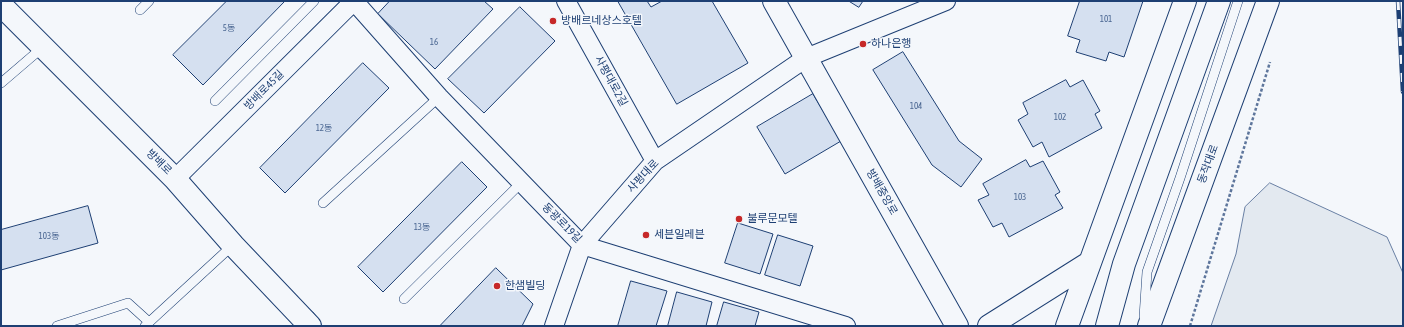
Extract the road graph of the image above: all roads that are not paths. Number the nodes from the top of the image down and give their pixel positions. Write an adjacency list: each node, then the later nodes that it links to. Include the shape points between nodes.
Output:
1 (149, 1): 12 (lane)
2 (314, 1): 17 (lane)
3 (354, 1): 16 (street, 동광로19길); 19 (street, 방배로45길)
4 (566, 1): 18 (street, 사평대로2길)
5 (774, 1): 14 (main road, 방배중앙로)
6 (946, 1): 14 (street)
7 (1185, 1): 24 (main road)
8 (1220, 1): 34 (main road, via 1124,264)
9 (1238, 1): 35 (lane, 동작대로, via 1147,272)
10 (1268, 1): 36 (main road, 동작대로)
11 (1, 5): 13 (main road, 방배로)
12 (140, 10)
13 (43, 46): 15 (lane); 19 (main road, 방배로)
14 (806, 58): 18 (street, 사평대로); 31 (main road, 방배중앙로)
15 (1, 82)
16 (439, 97): 20 (street, 동광로19길); 21 (lane)
17 (215, 101)
18 (655, 161): 23 (street, 사평대로)
19 (175, 179): 22 (main road, 방배로)
20 (522, 182): 23 (street, 동광로19길); 25 (lane)
21 (324, 203)
22 (233, 244): 26 (lane); 27 (main road, 방배로)
23 (582, 244): 29 (street, 사평대로); 30 (street, 동광로19길)
24 (1089, 263): 32 (main road); 33 (main road)
25 (404, 299)
26 (147, 324): 28 (lane, via 128,303)
27 (307, 324)
28 (57, 326)
29 (554, 326)
30 (846, 326)
31 (958, 326)
32 (989, 326)
33 (1067, 326)
34 (1107, 326)
35 (1143, 326)
36 (1149, 326)

